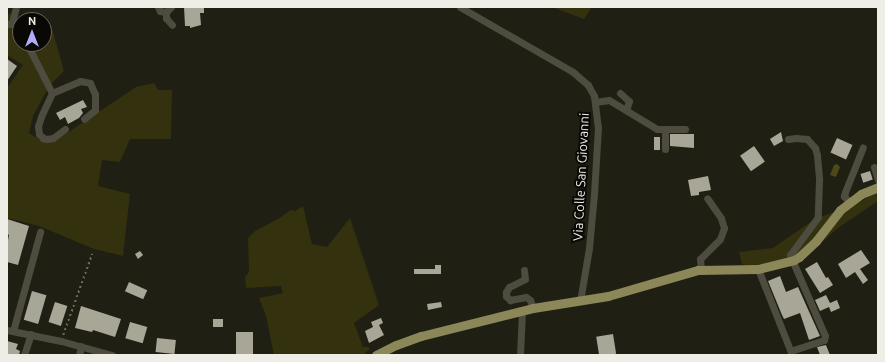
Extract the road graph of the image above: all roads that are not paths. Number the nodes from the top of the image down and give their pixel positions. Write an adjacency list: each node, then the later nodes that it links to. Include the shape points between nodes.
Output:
1 (16, 7): 5 (street)
2 (158, 7): 4 (street, via 160,11)
3 (460, 7): 10 (street, Via Colle San Giovanni, via 573,72 588,85)
4 (168, 9): 6 (street, via 166,18)
5 (10, 23)
6 (172, 25)
7 (31, 52): 8 (street)
8 (52, 93): 12 (street, via 80,81 90,83 95,94 95,110); 13 (street, via 38,126 39,134 43,138 53,138)
9 (620, 93): 11 (street, via 629,101)
10 (595, 102): 11 (street, via 609,100); 29 (street, Via Colle San Giovanni, via 598,127 594,194 589,248)
11 (626, 110): 14 (street, via 657,129)
12 (84, 119)
13 (65, 129)
14 (664, 129): 15 (street); 18 (street)
15 (685, 129)
16 (788, 140): 25 (street, via 803,138 812,143 817,155 819,180 818,217 790,255)
17 (863, 147): 23 (street, via 845,192 844,196)
18 (665, 149)
19 (874, 167): 20 (street)
20 (878, 180)
21 (878, 187): 23 (main road)
22 (707, 198): 26 (street, via 721,218 724,228 720,239 700,259)
23 (849, 202): 25 (main road, via 835,215 816,241)
24 (40, 232): 32 (street)
25 (794, 260): 27 (main road); 35 (street, via 825,336 824,340)
26 (701, 269): 27 (main road); 29 (main road, via 608,296)
27 (758, 269): 35 (street)
28 (524, 270): 30 (street, via 525,279 509,287 506,296 510,300 526,297)
29 (580, 301): 30 (main road)
30 (533, 308): 31 (main road)
31 (522, 311): 39 (main road, via 421,336); 40 (street)
32 (10, 331): 33 (street)
33 (31, 334): 34 (street); 36 (street)
34 (81, 346): 37 (street); 38 (street)
35 (792, 353)
36 (24, 355)
37 (79, 355)
38 (112, 355)
39 (376, 355)
40 (520, 355)

